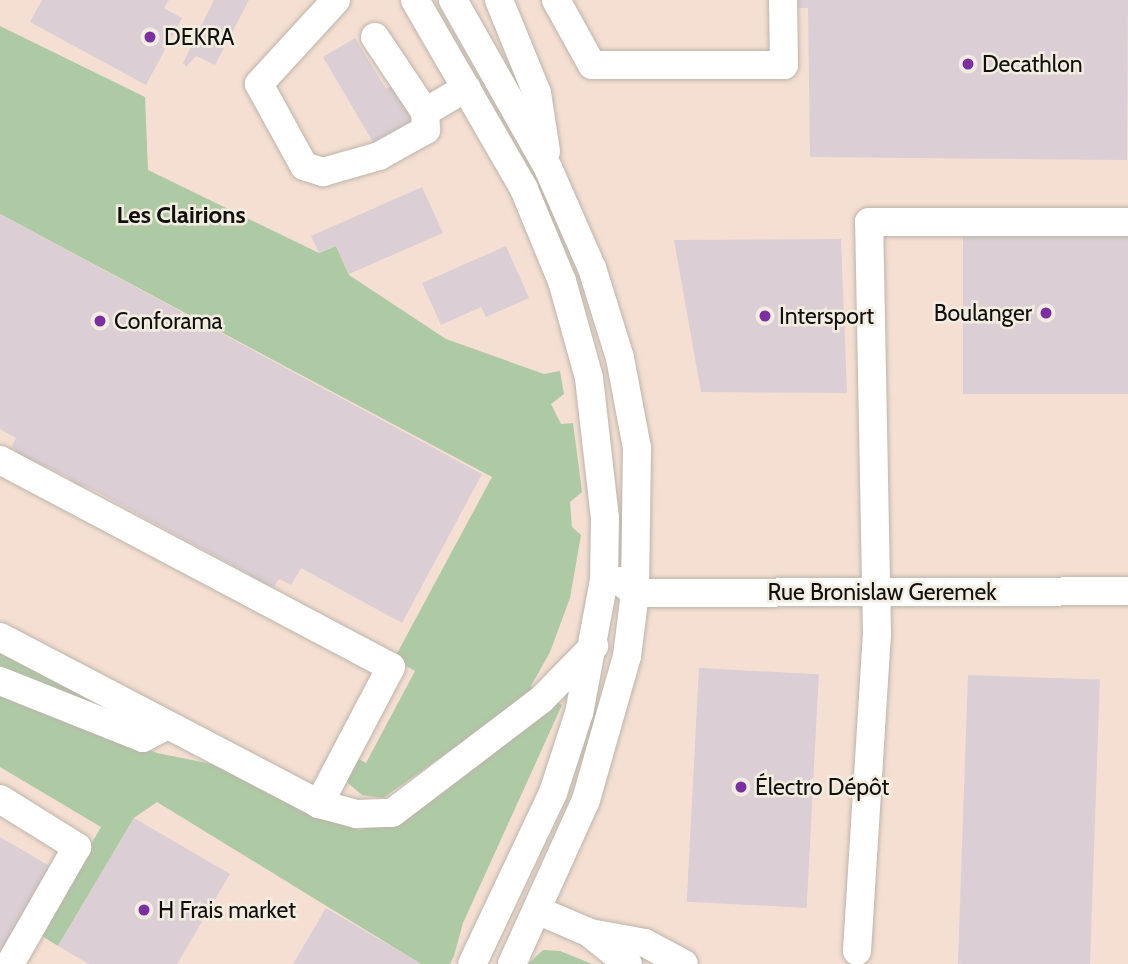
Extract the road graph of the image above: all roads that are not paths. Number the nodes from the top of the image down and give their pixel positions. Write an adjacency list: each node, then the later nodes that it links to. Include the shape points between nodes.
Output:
1 (336, 0): 9 (street, via 259,84 304,166 323,172 379,156 426,131)
2 (415, 0): 8 (street)
3 (453, 0): 10 (street)
4 (499, 0): 10 (street, via 537,93)
5 (556, 0): 6 (street, via 592,65 784,65)
6 (783, 0)
7 (374, 37): 9 (street)
8 (466, 88): 9 (street); 13 (street, via 524,189 562,281 589,378)
9 (425, 112)
10 (548, 168): 16 (street, via 592,268 620,358 637,449)
11 (1128, 222): 15 (street, via 869,222)
12 (0, 460): 22 (street, via 391,667)
13 (605, 518): 16 (street, via 618,580); 18 (street, via 604,580)
14 (1128, 591): 15 (street, Rue Bronislaw Geremek)
15 (874, 592): 16 (street, Rue Bronislaw Geremek); 25 (street, via 877,634)
16 (635, 593): 23 (street, via 627,656 586,800)
17 (0, 637): 20 (street)
18 (594, 646): 22 (street, via 541,700 392,813 356,814); 27 (street, via 553,793)
19 (0, 681): 20 (street, via 143,738)
20 (167, 725): 22 (street)
21 (0, 799): 26 (street, via 77,847)
22 (318, 804)
23 (539, 911): 24 (street); 28 (street)
24 (590, 933): 29 (street); 30 (street, via 645,943)
25 (858, 951)
26 (10, 964)
27 (472, 964)
28 (512, 964)
29 (628, 964)
30 (684, 964)

